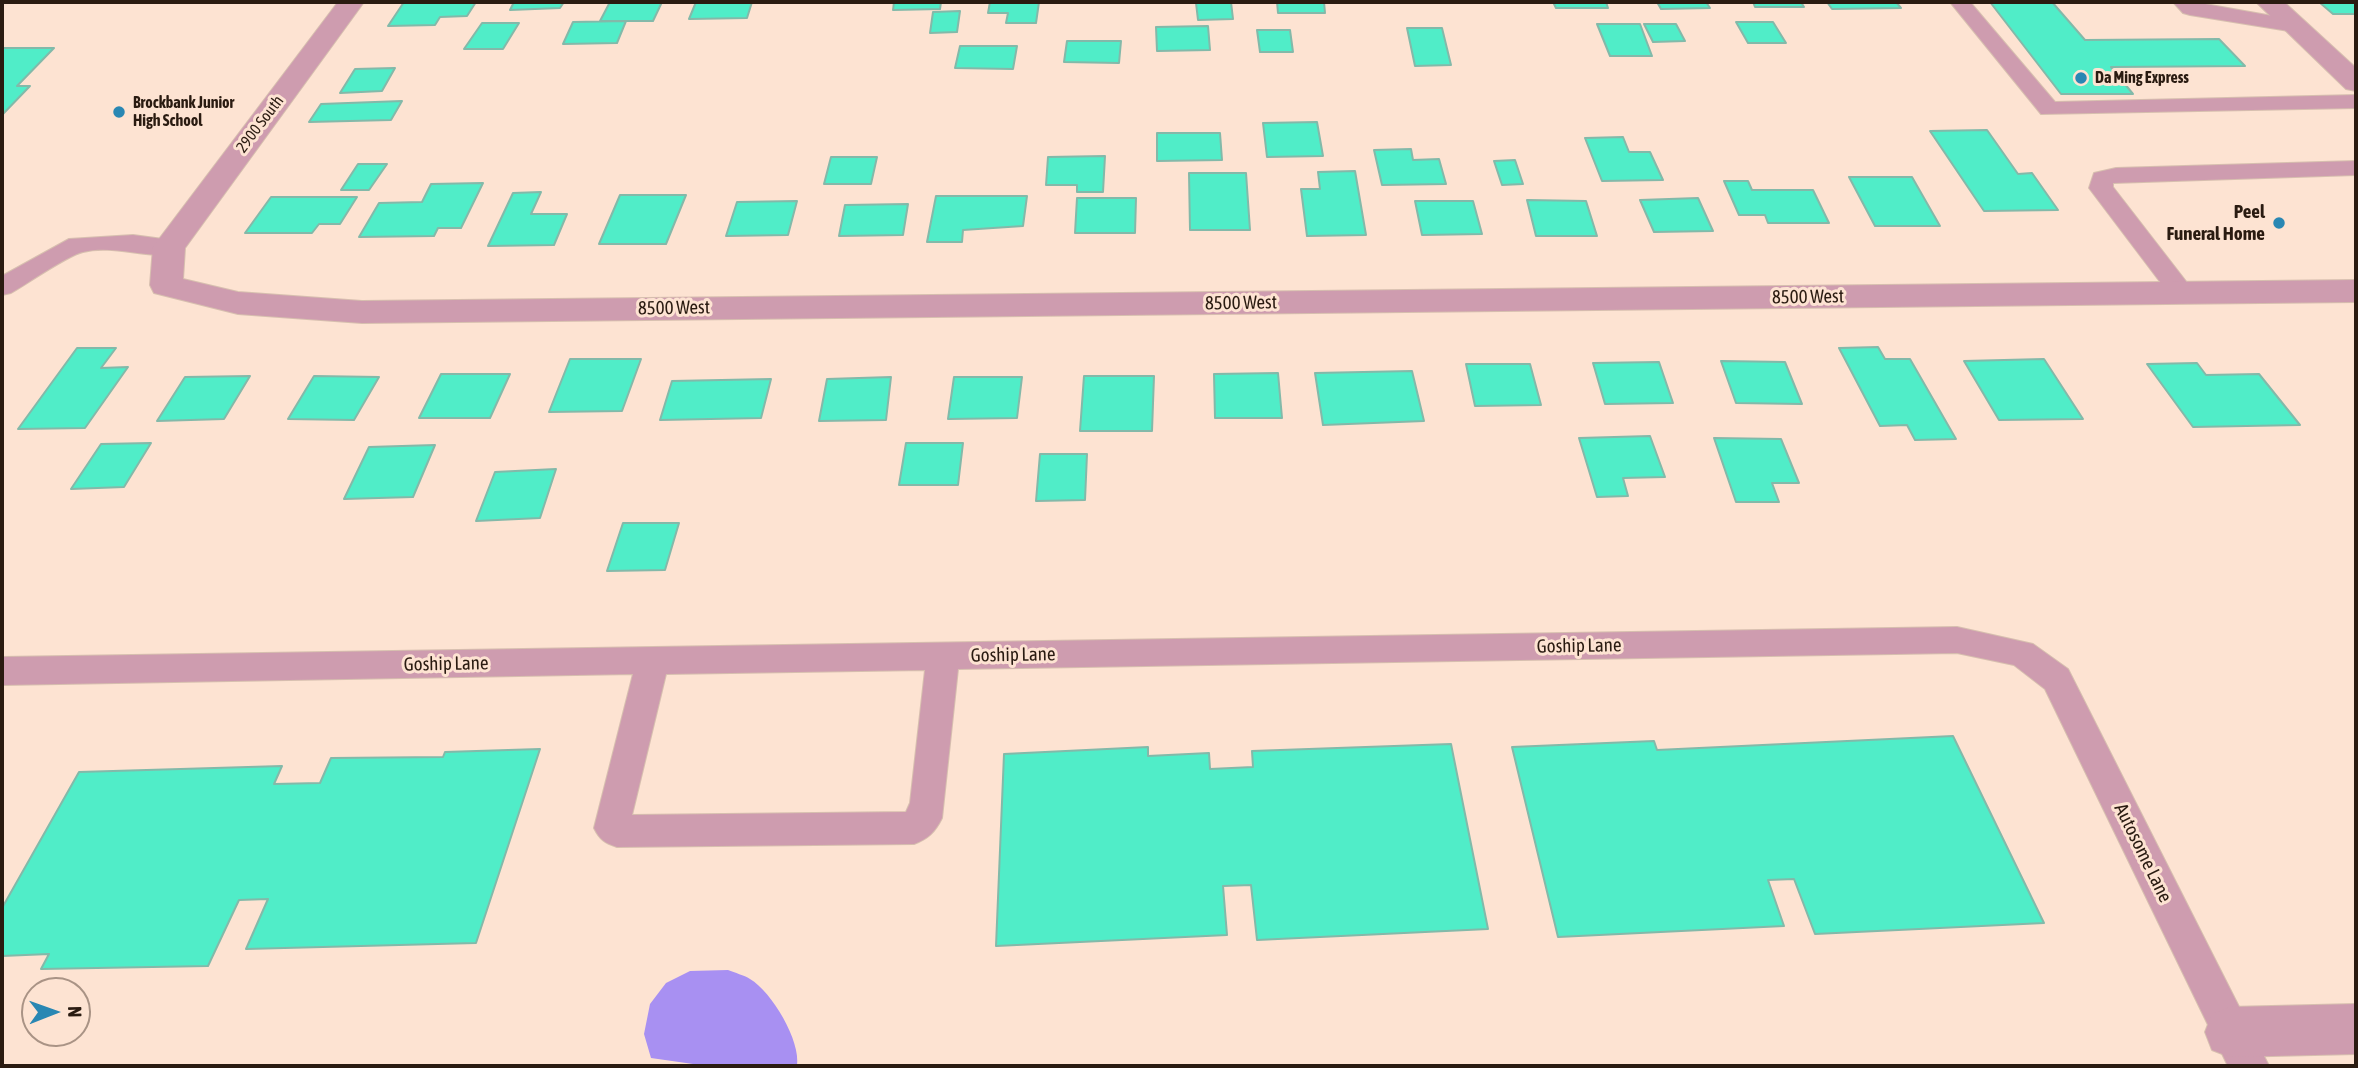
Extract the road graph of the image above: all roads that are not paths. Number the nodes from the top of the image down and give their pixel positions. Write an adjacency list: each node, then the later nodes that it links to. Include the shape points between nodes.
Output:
1 (351, 2): 9 (street, 2900 South)
2 (1960, 2): 7 (lane, via 2049,109)
3 (2183, 2): 5 (lane, via 2190,9)
4 (2269, 2): 5 (street)
5 (2295, 26): 6 (street)
6 (2356, 83)
7 (2356, 102)
8 (2356, 168): 12 (lane, via 2102,178 2101,188)
9 (169, 247): 10 (lane, via 78,244); 12 (street, 8500 West, via 166,285 198,297 239,306 362,312)
10 (2, 287)
11 (2356, 291): 12 (street, 8500 West)
12 (2182, 293)
13 (2022, 653): 14 (lane, Goship Lane, via 1957,640); 18 (lane, Autosome Lane, via 2057,679)
14 (943, 656): 15 (lane, Goship Lane); 15 (lane, via 927,803 924,818 914,828 617,831 612,828 615,810)
15 (653, 661): 16 (lane, Goship Lane)
16 (2, 671)
17 (2356, 1029): 18 (street)
18 (2239, 1049)

